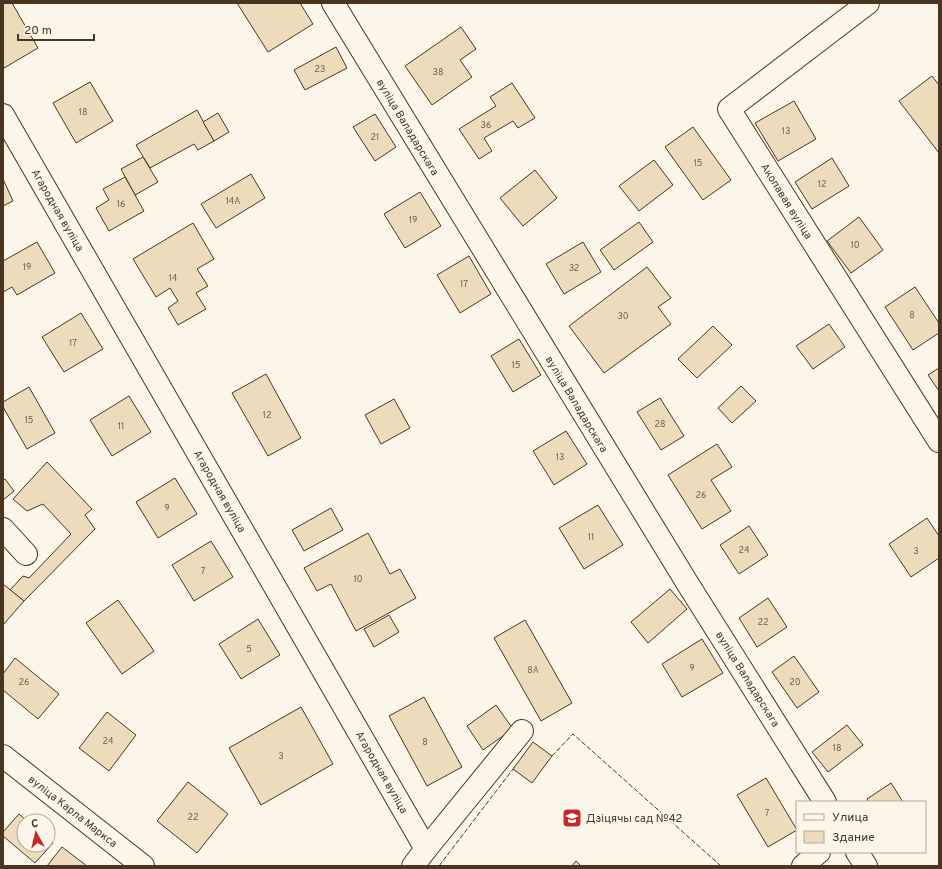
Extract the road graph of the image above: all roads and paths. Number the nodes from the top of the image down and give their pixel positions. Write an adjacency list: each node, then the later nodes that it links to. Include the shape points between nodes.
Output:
1 (333, 3): 9 (street, вуліца Валадарскага, via 682,574)
2 (868, 3): 4 (street, Акопавая вуліца, via 729,109)
3 (3, 115): 12 (street, Агародная вуліца)
4 (939, 441)
5 (3, 529): 6 (street)
6 (26, 554)
7 (522, 731): 12 (street)
8 (3, 756): 13 (street, вуліца Карла Маркса)
9 (825, 801)
10 (818, 853): 14 (street)
11 (858, 853): 15 (street)
12 (420, 858)
13 (143, 866)
14 (803, 866)
15 (866, 866)

